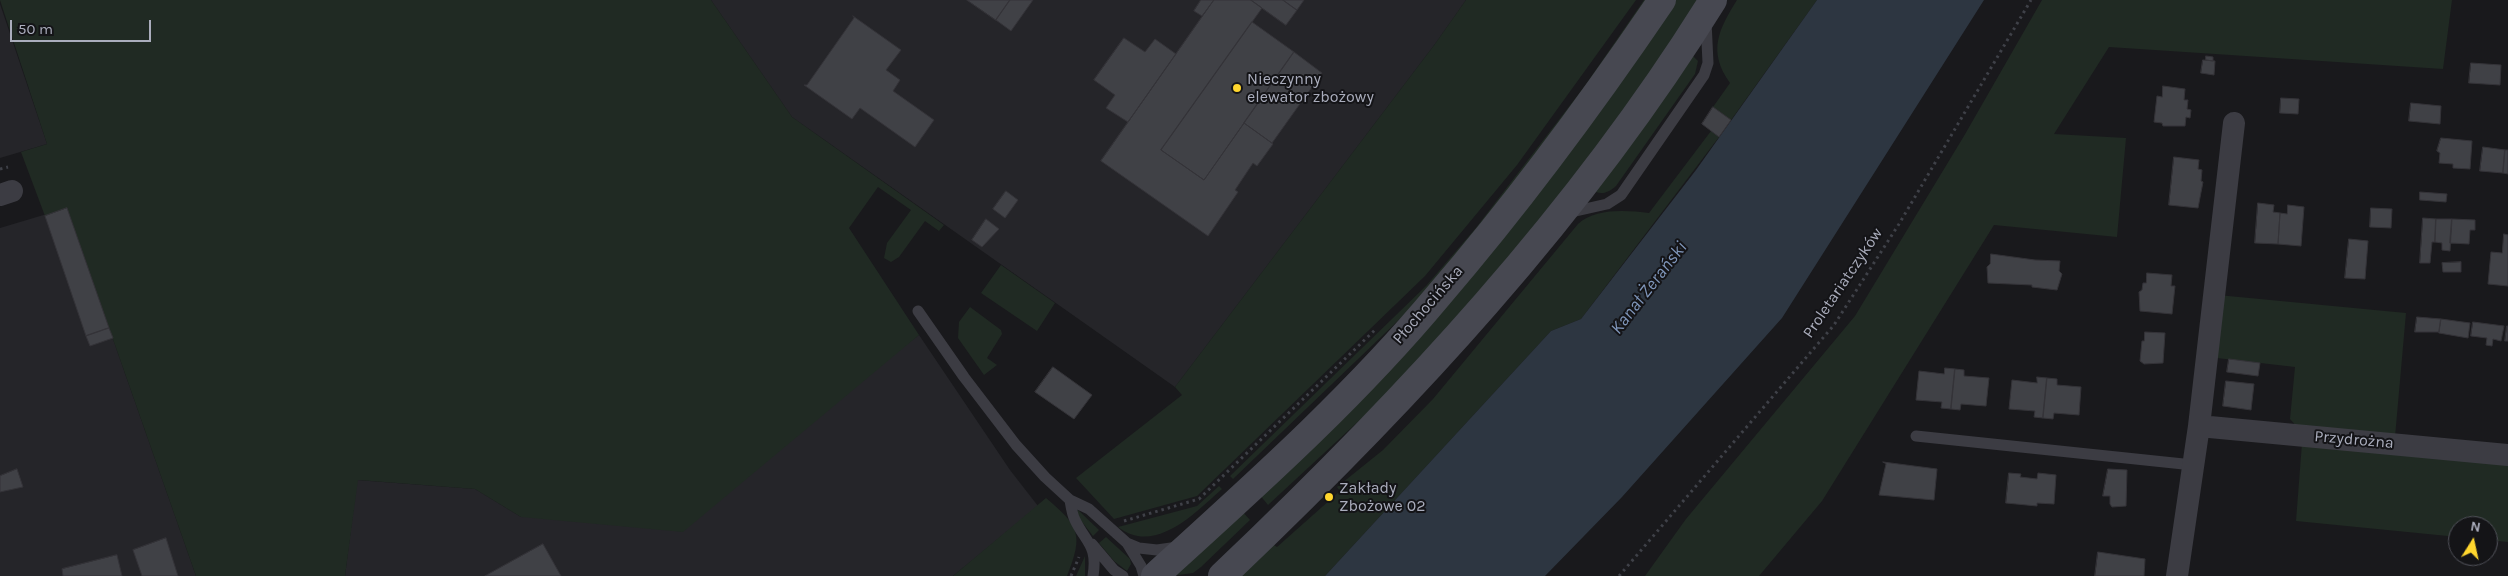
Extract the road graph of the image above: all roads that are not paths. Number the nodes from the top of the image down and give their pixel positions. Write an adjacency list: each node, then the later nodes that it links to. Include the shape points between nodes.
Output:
1 (1662, 0): 13 (main road, Płochocińska, via 1545,166 1437,298 1341,401)
2 (1709, 6): 4 (main road, via 1637,114); 4 (lane, via 1708,63 1704,75 1621,195 1608,204)
3 (2234, 123): 6 (street)
4 (1562, 214): 18 (main road, via 1469,326 1424,374 1303,499)
5 (918, 311): 10 (lane, via 1016,445)
6 (2199, 426): 8 (street, Przydrożna); 9 (street)
7 (1916, 436): 9 (lane)
8 (2508, 454)
9 (2193, 465): 19 (street)
10 (1070, 500): 11 (lane, via 1075,519); 12 (lane, via 1089,509)
11 (1090, 543): 14 (lane, via 1094,552); 15 (lane, via 1114,570)
12 (1127, 543): 13 (lane, via 1157,550); 16 (lane)
13 (1188, 545): 17 (main road, Płochocińska)
14 (1093, 576)
15 (1124, 576)
16 (1144, 576)
17 (1155, 576)
18 (1222, 576)
19 (2177, 576)

